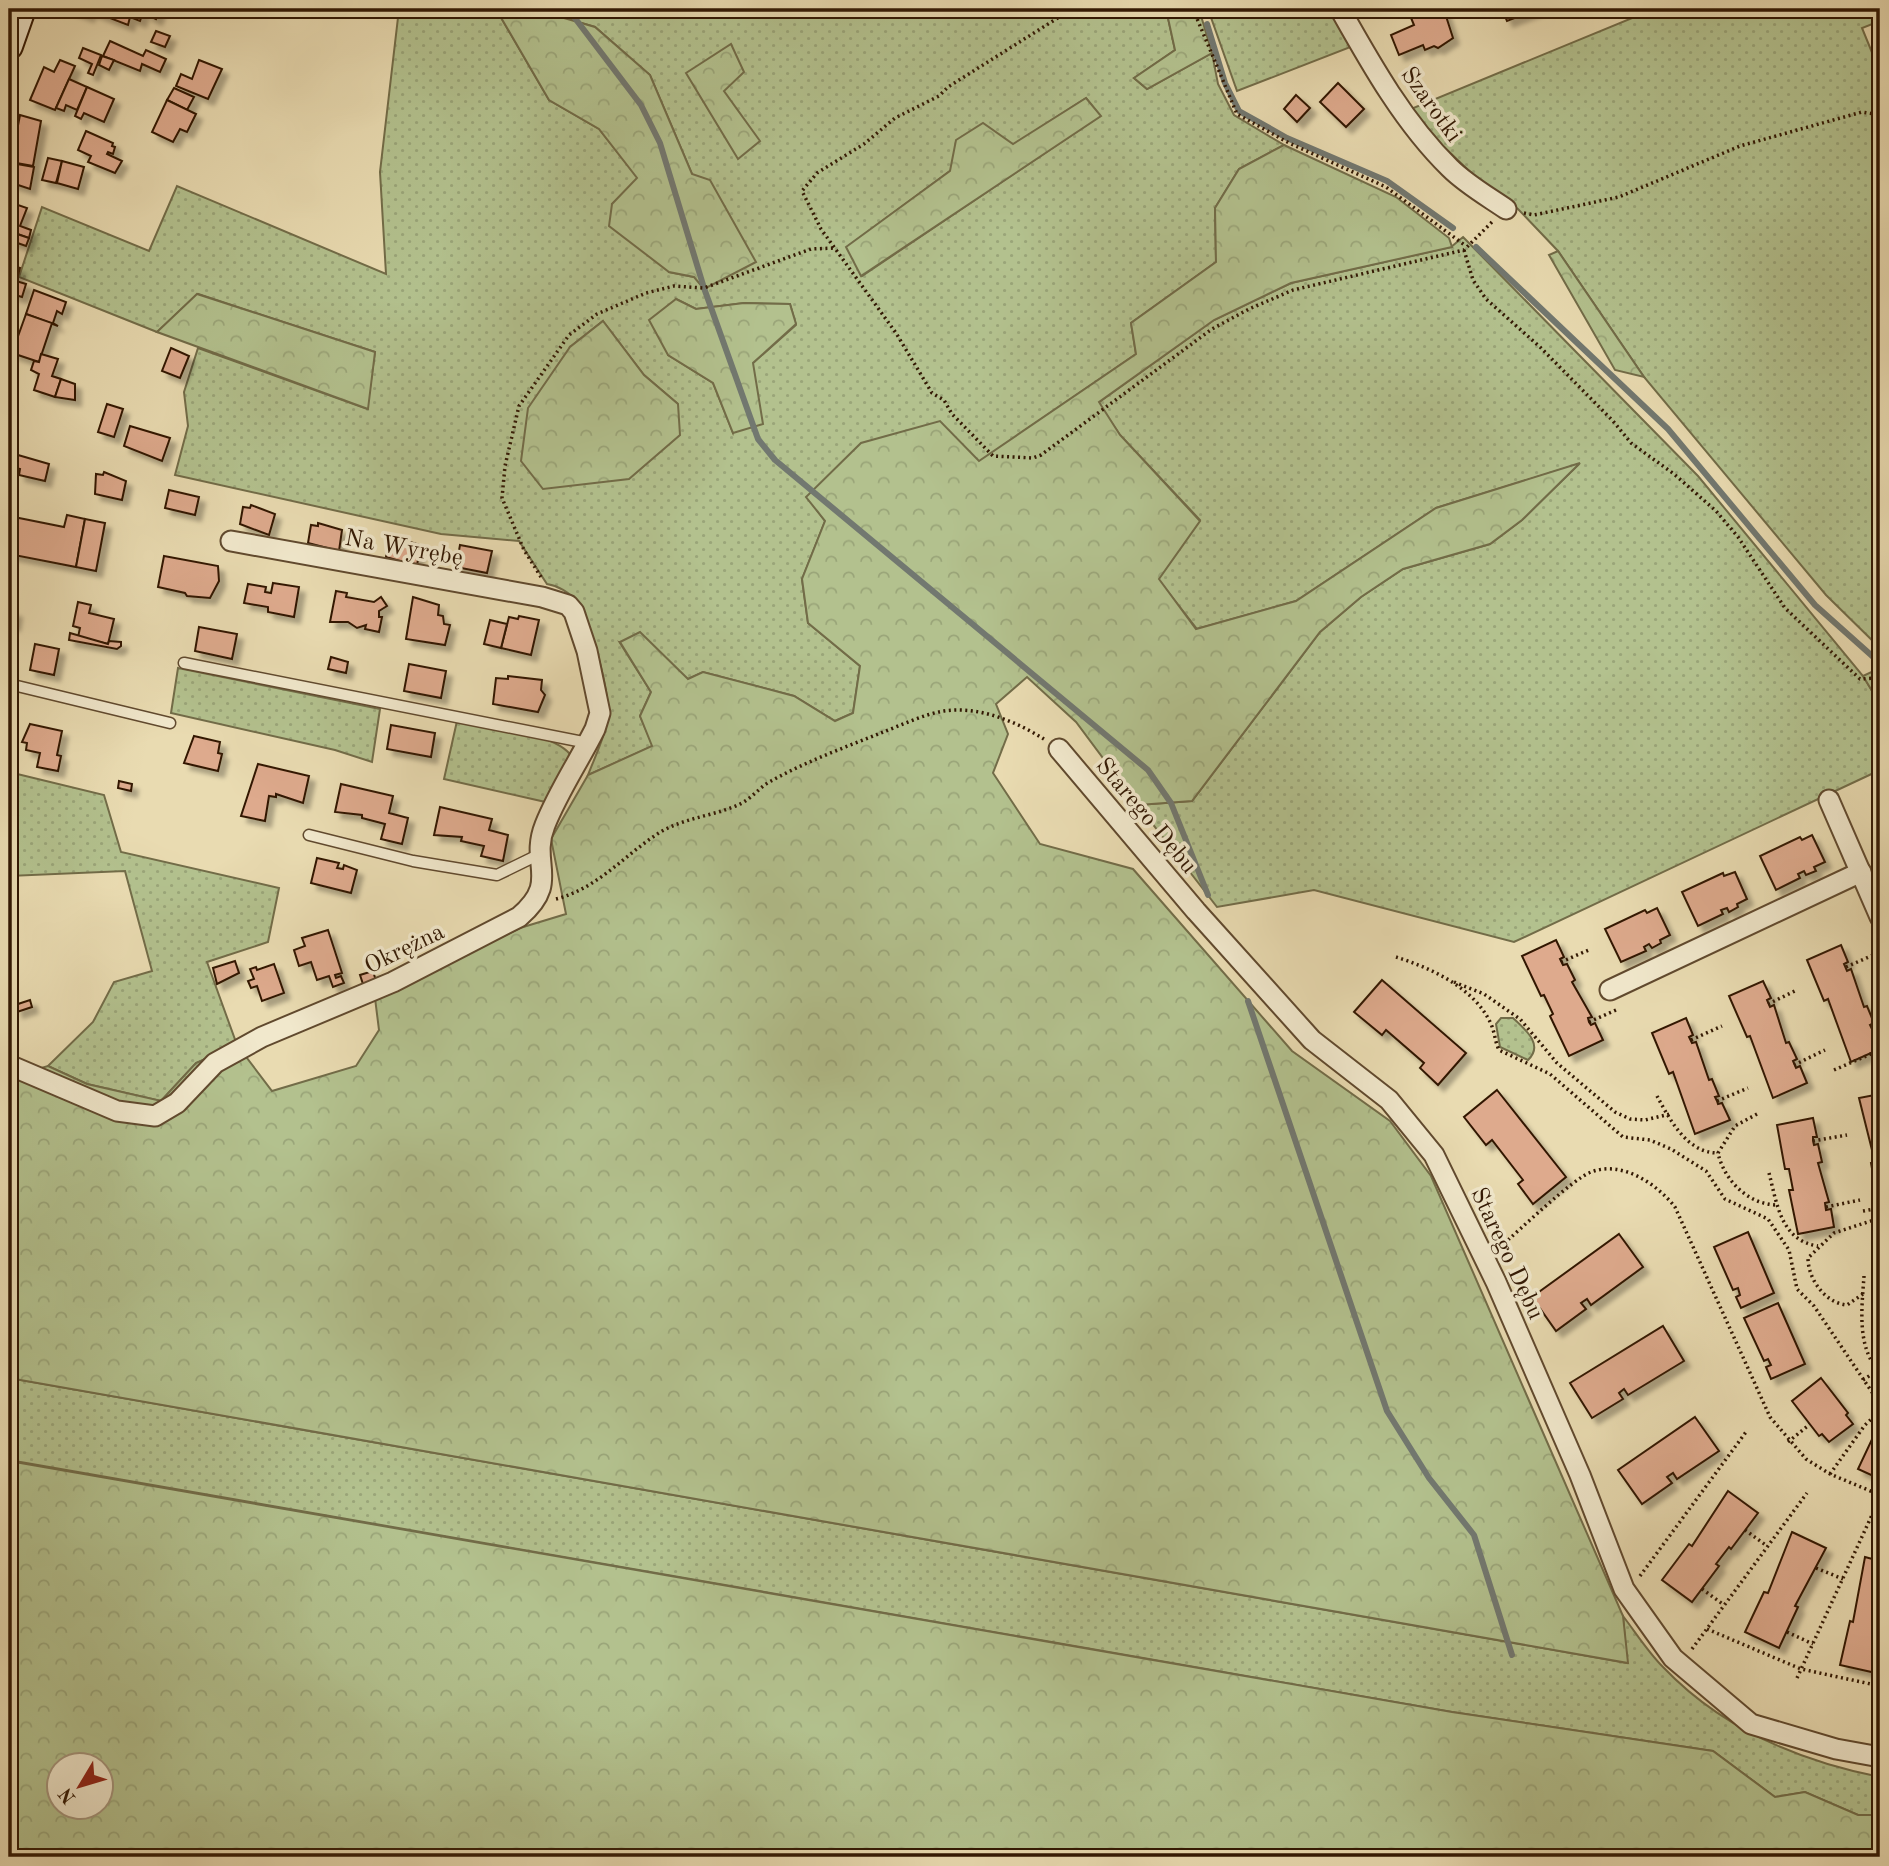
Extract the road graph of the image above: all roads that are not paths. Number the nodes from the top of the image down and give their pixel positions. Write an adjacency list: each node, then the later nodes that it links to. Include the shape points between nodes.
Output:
1 (22, 9): 4 (street)
2 (1364, 9): 3 (lane)
3 (1343, 13): 5 (street, Szarotki, via 1398,105 1426,142 1451,170)
4 (9, 46)
5 (1506, 209)
6 (231, 541): 10 (street, Na Wyrębę, via 568,605 587,650 600,713)
7 (184, 663): 10 (lane)
8 (9, 684): 9 (lane)
9 (170, 723)
10 (588, 743): 14 (street, via 547,821)
11 (1059, 749): 19 (street, Starego Dębu, via 1312,1040 1389,1100 1419,1134 1445,1175 1485,1259 1580,1475 1624,1589 1673,1658 1751,1724)
12 (1829, 800): 15 (street)
13 (309, 835): 14 (lane, via 413,861 498,875)
14 (541, 853): 18 (street, Okrężna, via 542,891 537,902 519,917 393,982 262,1037 215,1063 177,1103 155,1116 117,1111)
15 (1861, 872): 16 (street); 17 (street)
16 (1880, 917)
17 (1614, 1000)
18 (9, 1065)
19 (1880, 1757)

